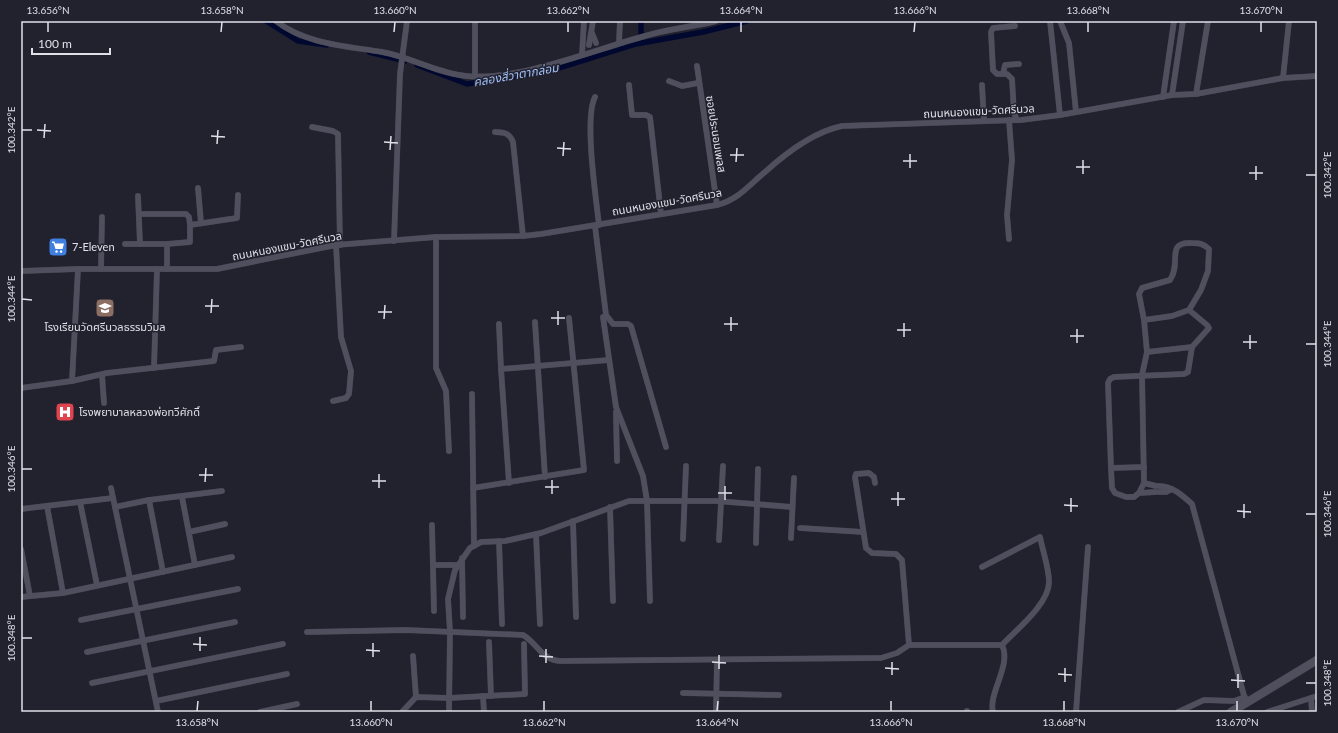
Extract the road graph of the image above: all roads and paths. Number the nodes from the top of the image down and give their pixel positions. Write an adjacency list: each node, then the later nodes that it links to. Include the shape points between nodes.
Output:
1 (276, 21): 20 (street, via 303,37)
2 (407, 21): 20 (street)
3 (475, 21): 24 (street)
4 (584, 21): 19 (street)
5 (593, 21): 15 (street)
6 (620, 21): 16 (street)
7 (716, 21): 16 (street)
8 (1050, 21): 36 (street)
9 (1060, 21): 35 (street, via 1069,43)
10 (1174, 21): 34 (street)
11 (1183, 21): 32 (street)
12 (1208, 21): 31 (street)
13 (1289, 21): 26 (street)
14 (1015, 26): 23 (street, via 993,28 991,32 993,70 997,74)
15 (592, 33): 17 (street); 18 (street)
16 (620, 44): 17 (street)
17 (597, 46): 18 (street)
18 (590, 48): 19 (street)
19 (582, 55): 24 (street, via 506,74)
20 (402, 59): 24 (street, via 442,72); 55 (street)
21 (1019, 64): 23 (street, via 1006,65)
22 (697, 66): 28 (street, ซอยประนอมเพลส)
23 (1003, 74): 38 (street, via 1012,79 1014,113)
24 (475, 76)
25 (1317, 76): 26 (street, ถนนหนองแขม-วัดศรีนวล)
26 (1283, 78): 31 (street, ถนนหนองแขม-วัดศรีนวล)
27 (669, 81): 28 (street, via 682,86)
28 (698, 83): 45 (street, ซอยประนอมเพลส)
29 (629, 85): 47 (street, via 632,115 650,117)
30 (982, 85): 39 (street)
31 (1196, 94): 32 (street, ถนนหนองแขม-วัดศรีนวล)
32 (1172, 95): 34 (street, ถนนหนองแขม-วัดศรีนวล)
33 (595, 97): 51 (street, via 590,125)
34 (1163, 97): 35 (street, ถนนหนองแขม-วัดศรีนวล)
35 (1076, 112): 36 (street, ถนนหนองแขม-วัดศรีนวล)
36 (1060, 115): 38 (street, ถนนหนองแขม-วัดศรีนวล)
37 (1009, 120): 38 (street, ถนนหนองแขม-วัดศรีนวล); 39 (street, ถนนหนองแขม-วัดศรีนวล); 54 (street, via 1012,160 1007,215)
38 (1017, 120)
39 (984, 121): 45 (street, ถนนหนองแขม-วัดศรีนวล, via 842,126 829,129 782,158 734,200)
40 (312, 127): 59 (street, via 338,134)
41 (494, 132): 52 (street, via 511,135 513,142)
42 (198, 188): 49 (street)
43 (238, 195): 49 (street, via 237,218)
44 (138, 196): 46 (street)
45 (717, 204): 47 (street, ถนนหนองแขม-วัดศรีนวล)
46 (139, 214): 50 (street, via 186,214 189,216); 57 (street)
47 (661, 214): 51 (street, ถนนหนองแขม-วัดศรีนวล)
48 (102, 217): 61 (street)
49 (201, 223): 50 (street)
50 (190, 225): 58 (street, via 190,241)
51 (597, 225): 52 (street, ถนนหนองแขม-วัดศรีนวล); 87 (street, via 606,315 613,324 631,326)
52 (523, 236): 53 (street, ถนนหนองแขม-วัดศรีนวล)
53 (436, 237): 55 (street, ถนนหนองแขม-วัดศรีนวล); 88 (street, via 436,368 446,391)
54 (1010, 239)
55 (394, 241): 59 (street, ถนนหนองแขม-วัดศรีนวล)
56 (125, 244): 57 (street)
57 (140, 244): 58 (street)
58 (167, 244): 63 (street)
59 (338, 245): 63 (street, ถนนหนองแขม-วัดศรีนวล, via 217,269); 84 (street, via 341,337 351,381 346,398)
60 (78, 269): 61 (street, ถนนหนองแขม-วัดศรีนวล); 64 (street, ถนนหนองแขม-วัดศรีนวล); 81 (street)
61 (101, 269): 62 (street, ถนนหนองแขม-วัดศรีนวล)
62 (157, 270): 63 (street, ถนนหนองแขม-วัดศรีนวล); 77 (street)
63 (167, 270)
64 (21, 271)
65 (1189, 310): 68 (street, via 1172,316); 68 (street, via 1201,290 1208,271 1209,249 1199,243 1178,244 1175,270 1170,280 1140,290); 72 (street, via 1208,328)
66 (603, 317): 74 (street)
67 (569, 318): 75 (street)
68 (1144, 320): 73 (street)
69 (535, 322): 76 (street)
70 (499, 324): 78 (street)
71 (241, 347): 77 (street, via 216,350 214,361)
72 (1192, 347): 73 (street); 80 (street, via 1188,372)
73 (1147, 352): 80 (street)
74 (610, 360): 75 (street); 86 (street)
75 (574, 363): 76 (street); 95 (street, via 584,470)
76 (537, 366): 78 (street); 95 (street)
77 (154, 368): 79 (street)
78 (501, 370): 97 (street)
79 (102, 375): 81 (street); 85 (street)
80 (1142, 375): 92 (street); 93 (street, via 1114,377 1108,383)
81 (72, 381): 82 (street)
82 (21, 388)
83 (472, 394): 101 (street)
84 (333, 401)
85 (104, 403)
86 (616, 407): 89 (street); 108 (street, via 643,476)
87 (666, 447)
88 (449, 452)
89 (617, 461)
90 (686, 466): 109 (street)
91 (723, 466): 110 (street)
92 (1144, 467): 93 (street); 99 (street)
93 (1111, 468): 104 (street, via 1112,488 1115,493 1126,497 1134,497)
94 (758, 469): 112 (street)
95 (545, 476): 97 (street)
96 (794, 478): 116 (street)
97 (508, 483): 101 (street)
98 (875, 483): 123 (street, via 874,477 869,473 856,474)
99 (1144, 483): 102 (street); 104 (street)
100 (111, 488): 105 (street)
101 (473, 488): 130 (street)
102 (1157, 489): 104 (street); 182 (street, via 1166,486 1182,494 1192,504)
103 (222, 491): 106 (street)
104 (1139, 493)
105 (113, 498): 111 (street); 114 (street)
106 (182, 498): 107 (street); 122 (street)
107 (149, 500): 114 (street); 140 (street)
108 (647, 501): 109 (street); 115 (street); 148 (street)
109 (684, 501): 110 (street); 126 (street)
110 (721, 501): 112 (street); 127 (street)
111 (80, 502): 113 (street); 142 (street)
112 (757, 504): 116 (street); 129 (street)
113 (47, 506): 117 (street); 144 (street)
114 (115, 507): 141 (street)
115 (610, 507): 118 (street); 147 (street)
116 (792, 507): 125 (street)
117 (21, 509)
118 (573, 521): 124 (street); 152 (street)
119 (225, 524): 122 (street)
120 (432, 525): 137 (street)
121 (800, 528): 123 (street)
122 (189, 532): 136 (street)
123 (863, 532): 163 (street, via 868,552 896,554 902,560)
124 (536, 534): 128 (street); 156 (street)
125 (791, 538)
126 (682, 539)
127 (719, 540)
128 (499, 541): 130 (street, via 481,542); 155 (street)
129 (756, 543)
130 (474, 546): 134 (street)
131 (1088, 547): 191 (street)
132 (21, 549): 135 (street)
133 (232, 557): 136 (street)
134 (462, 558): 138 (street); 151 (street)
135 (22, 563): 145 (street)
136 (195, 565): 140 (street)
137 (433, 565): 138 (street); 150 (street)
138 (458, 565): 158 (street, via 450,584 448,599)
139 (982, 567): 164 (street, via 1040,537 1048,578 1047,594 1039,607)
140 (163, 572): 141 (street)
141 (130, 579): 142 (street); 149 (street)
142 (97, 585): 144 (street)
143 (238, 589): 149 (street)
144 (63, 592): 145 (street)
145 (30, 596): 146 (street)
146 (21, 597)
147 (613, 601)
148 (650, 601)
149 (137, 610): 153 (street); 159 (street)
150 (434, 611)
151 (462, 617)
152 (576, 617)
153 (81, 620)
154 (235, 622): 159 (street)
155 (502, 624)
156 (540, 624)
157 (307, 632): 158 (street)
158 (450, 632): 167 (street, via 523,635 548,659 554,661); 179 (street)
159 (143, 640): 165 (street); 169 (street)
160 (489, 642): 176 (street)
161 (283, 644): 169 (street)
162 (524, 644): 176 (street, via 525,694)
163 (912, 645): 164 (street); 167 (street, via 881,658)
164 (1002, 646): 190 (street, via 1004,654 992,703)
165 (87, 652)
166 (413, 656): 178 (street)
167 (717, 660): 173 (street)
168 (1317, 660): 182 (main road)
169 (149, 671): 171 (street); 181 (street)
170 (287, 674): 181 (street)
171 (92, 683)
172 (683, 693): 173 (street)
173 (717, 693): 174 (street); 189 (street)
174 (780, 694)
175 (483, 696): 176 (street); 179 (street); 188 (street)
176 (491, 696)
177 (1317, 696): 180 (street)
178 (416, 697): 179 (street); 186 (street)
179 (449, 698): 187 (street)
180 (1311, 698): 194 (street); 195 (street)
181 (156, 700): 184 (street)
182 (1246, 700): 192 (street, via 1204,700); 193 (main road)
183 (297, 704): 185 (street)
184 (158, 712)
185 (260, 712)
186 (402, 712)
187 (449, 712)
188 (484, 712)
189 (716, 712)
190 (993, 712)
191 (1076, 712)
192 (1178, 712)
193 (1231, 712)
194 (1267, 712)
195 (1312, 712)

